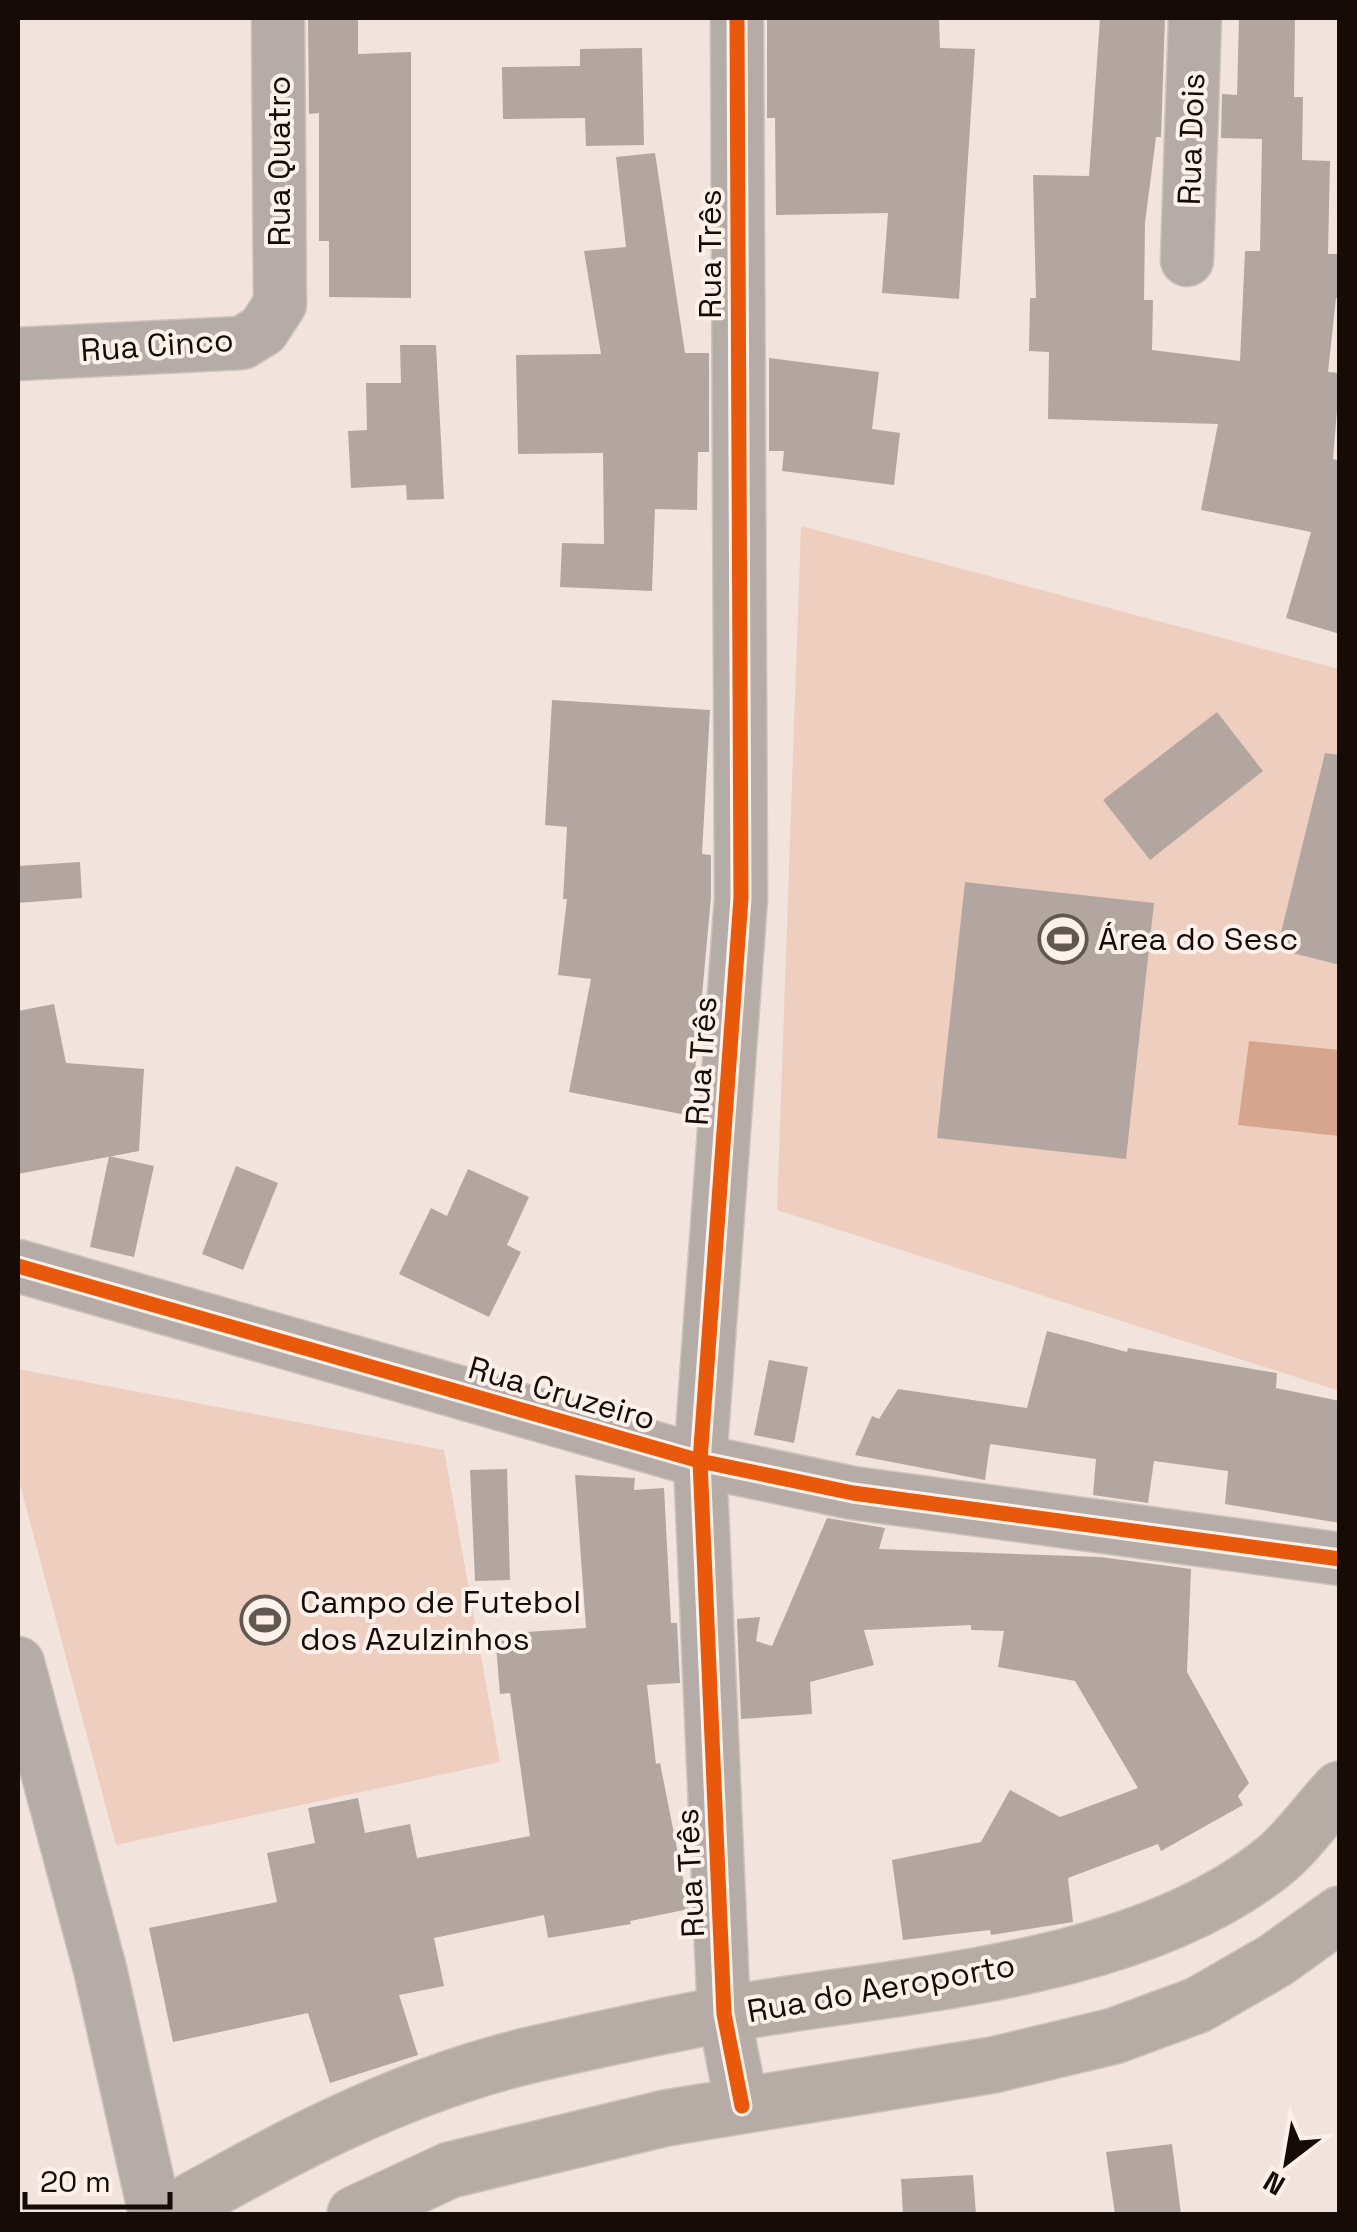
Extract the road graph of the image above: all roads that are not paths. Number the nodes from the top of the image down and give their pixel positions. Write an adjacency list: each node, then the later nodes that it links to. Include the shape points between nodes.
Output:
1 (278, 18): 5 (street, Rua Quatro)
2 (737, 18): 8 (street, Rua Três, via 741,898)
3 (1195, 18): 4 (street, Rua Dois)
4 (1187, 260)
5 (280, 304): 6 (street, Rua Cinco, via 263,330 242,343)
6 (18, 354)
7 (18, 1266): 8 (street, Rua Cruzeiro)
8 (700, 1461): 9 (street, Rua Cruzeiro, via 853,1493); 13 (street, Rua Três)
9 (1340, 1559)
10 (18, 1663): 15 (street, via 100,1969)
11 (1340, 1789): 13 (main road, Rua do Aeroporto, via 1274,1861 1202,1907 1096,1948 928,1984)
12 (1340, 1914): 14 (main road, via 1198,2005 1114,2036 994,2065)
13 (724, 2014): 14 (street, Rua Três); 16 (main road, Rua do Aeroporto, via 523,2057 406,2094 314,2131)
14 (742, 2106): 17 (main road, via 450,2170)
15 (155, 2214)
16 (168, 2214)
17 (355, 2214)

